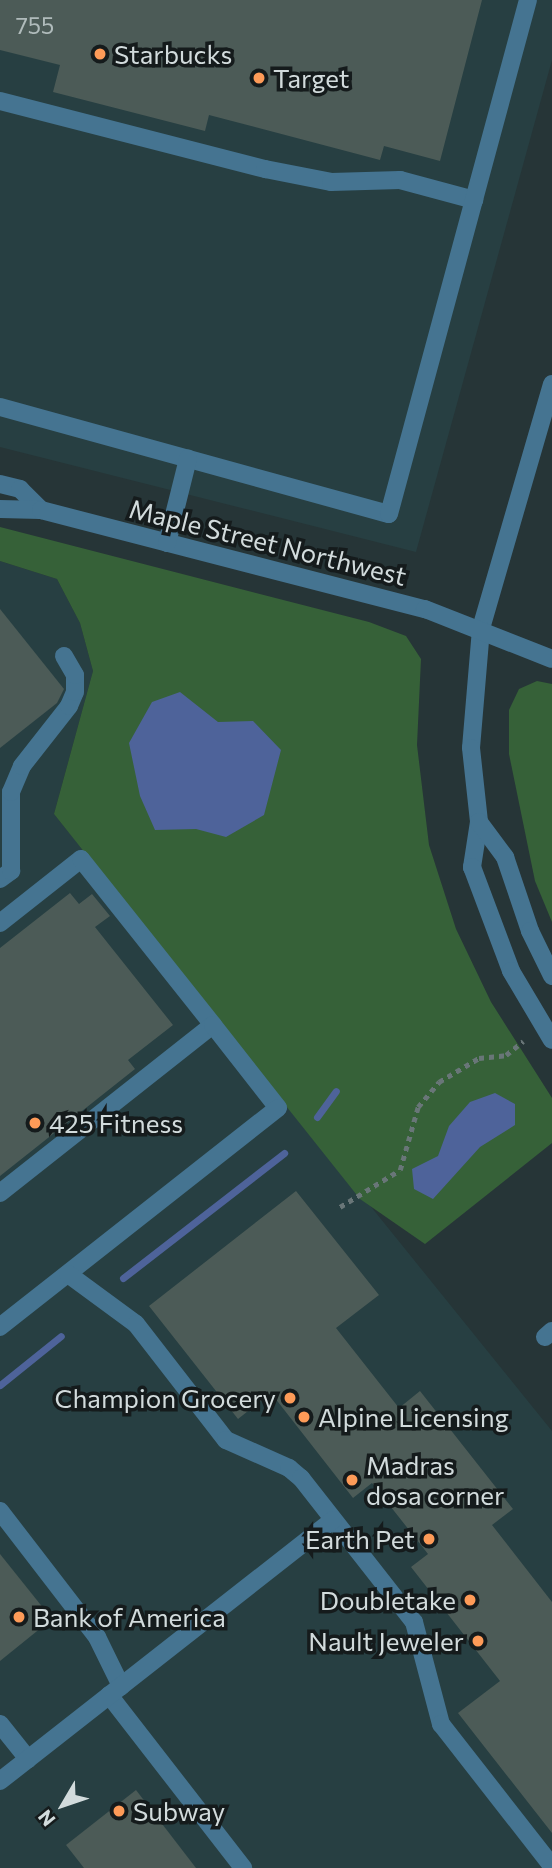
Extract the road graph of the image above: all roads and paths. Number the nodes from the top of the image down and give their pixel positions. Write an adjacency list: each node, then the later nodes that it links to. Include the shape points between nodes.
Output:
1 (528, 0): 3 (street)
2 (0, 101): 3 (street, via 278,171 331,182 400,180)
3 (474, 200): 6 (street, via 389,514)
4 (552, 384): 11 (street)
5 (0, 407): 6 (street)
6 (188, 459): 10 (street)
7 (0, 484): 9 (street, Maple Street Northwest, via 20,489)
8 (0, 509): 9 (street, Maple Street Northwest)
9 (41, 510): 10 (street, Maple Street Northwest)
10 (167, 543): 11 (street, Maple Street Northwest, via 425,609)
11 (481, 629): 13 (street, Maple Street Northwest); 14 (street, via 471,738)
12 (64, 656): 15 (street, via 75,675 75,692 22,766 11,792 11,871)
13 (552, 659)
14 (479, 822): 17 (street, via 505,857 530,930); 19 (street, via 472,867 484,907 510,971)
15 (0, 879)
16 (0, 923): 18 (street, via 81,859)
17 (552, 976)
18 (213, 1025): 21 (street); 23 (street, via 278,1108)
19 (552, 1040)
20 (523, 1041): 22 (path, via 506,1055 478,1058 439,1082 418,1107 400,1170)
21 (0, 1194)
22 (340, 1207)
23 (68, 1274): 24 (street); 26 (street, via 136,1324 226,1440 295,1472)
24 (0, 1327)
25 (0, 1511): 27 (street, via 97,1637)
26 (334, 1520): 27 (street); 31 (street, via 419,1633 441,1724)
27 (115, 1690): 29 (street); 32 (street)
28 (0, 1724): 29 (street)
29 (29, 1759): 30 (street)
30 (0, 1781)
31 (552, 1866)
32 (243, 1868)

